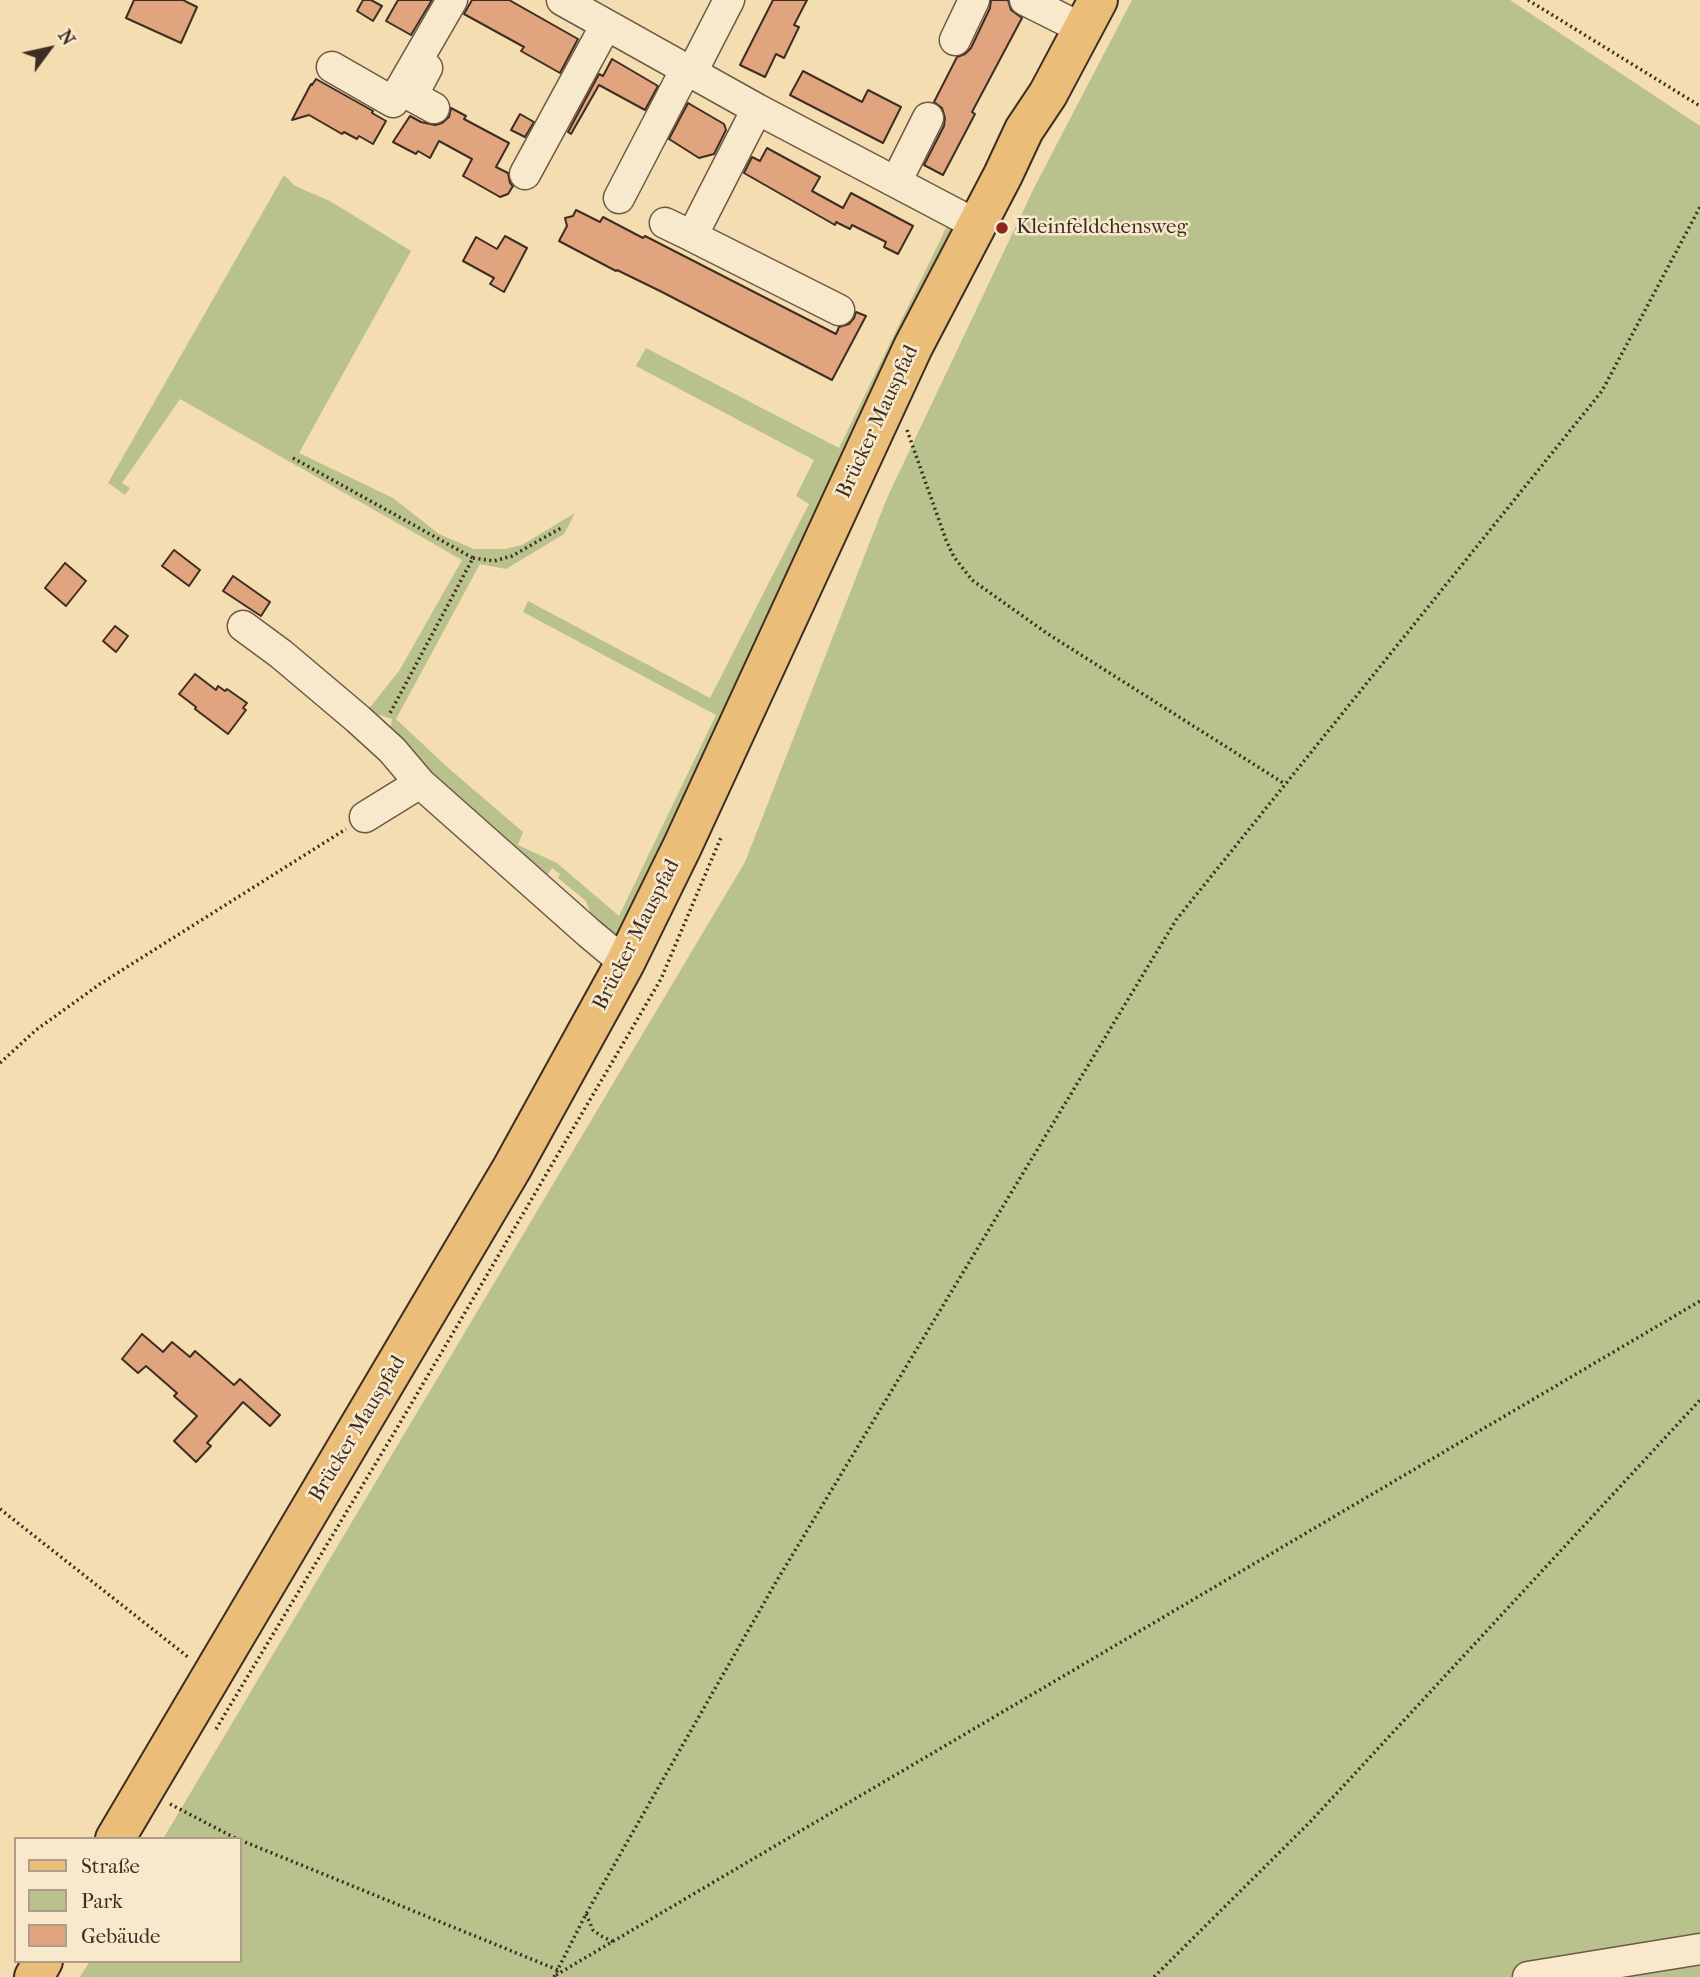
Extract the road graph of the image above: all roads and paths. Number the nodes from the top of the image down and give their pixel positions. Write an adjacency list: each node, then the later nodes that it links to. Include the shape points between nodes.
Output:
1 (452, 0): 11 (street, via 393,102)
2 (464, 0): 14 (street, via 412,96)
3 (562, 0): 9 (street)
4 (729, 0): 12 (street)
5 (974, 0): 10 (street)
6 (1025, 0): 8 (street)
7 (1528, 0): 13 (path)
8 (1090, 15): 22 (main road, Brücker Mauspfad, via 1024,130)
9 (606, 25): 12 (street); 17 (street)
10 (955, 40)
11 (332, 67)
12 (689, 70): 15 (street); 19 (street)
13 (1700, 106)
14 (434, 108)
15 (757, 109): 18 (street); 23 (street)
16 (928, 118): 18 (street)
17 (525, 174)
18 (896, 182): 22 (street)
19 (619, 198)
20 (1700, 207): 32 (path, via 1602,391)
21 (665, 223): 23 (street)
22 (977, 225): 36 (main road, Brücker Mauspfad, via 883,411)
23 (692, 236): 24 (street)
24 (839, 310)
25 (906, 428): 32 (path, via 946,540 972,580 1048,634)
26 (293, 458): 28 (path)
27 (561, 528): 28 (path, via 512,556 494,561)
28 (473, 558): 30 (path, via 387,718 385,733)
29 (243, 626): 30 (street)
30 (392, 750): 31 (street)
31 (419, 783): 33 (street); 35 (street)
32 (1285, 784): 46 (path, via 1175,920 776,1582)
33 (365, 817): 37 (path, via 100,984 36,1030)
34 (561, 886): 35 (street, via 584,909)
35 (589, 933): 36 (street)
36 (625, 963): 41 (main road, Brücker Mauspfad, via 512,1168)
37 (0, 1063)
38 (1700, 1301): 47 (path)
39 (1700, 1400): 51 (path, via 1311,1822)
40 (0, 1509): 41 (path)
41 (212, 1675): 43 (main road, Brücker Mauspfad)
42 (170, 1804): 44 (path)
43 (116, 1837)
44 (233, 1837)
45 (242, 1841): 49 (path)
46 (586, 1914): 47 (path, via 593,1930); 49 (path)
47 (614, 1942): 50 (path)
48 (1700, 1950): 52 (street)
49 (558, 1970): 50 (path)
50 (554, 1976)
51 (1154, 1977)
52 (1528, 1977)

